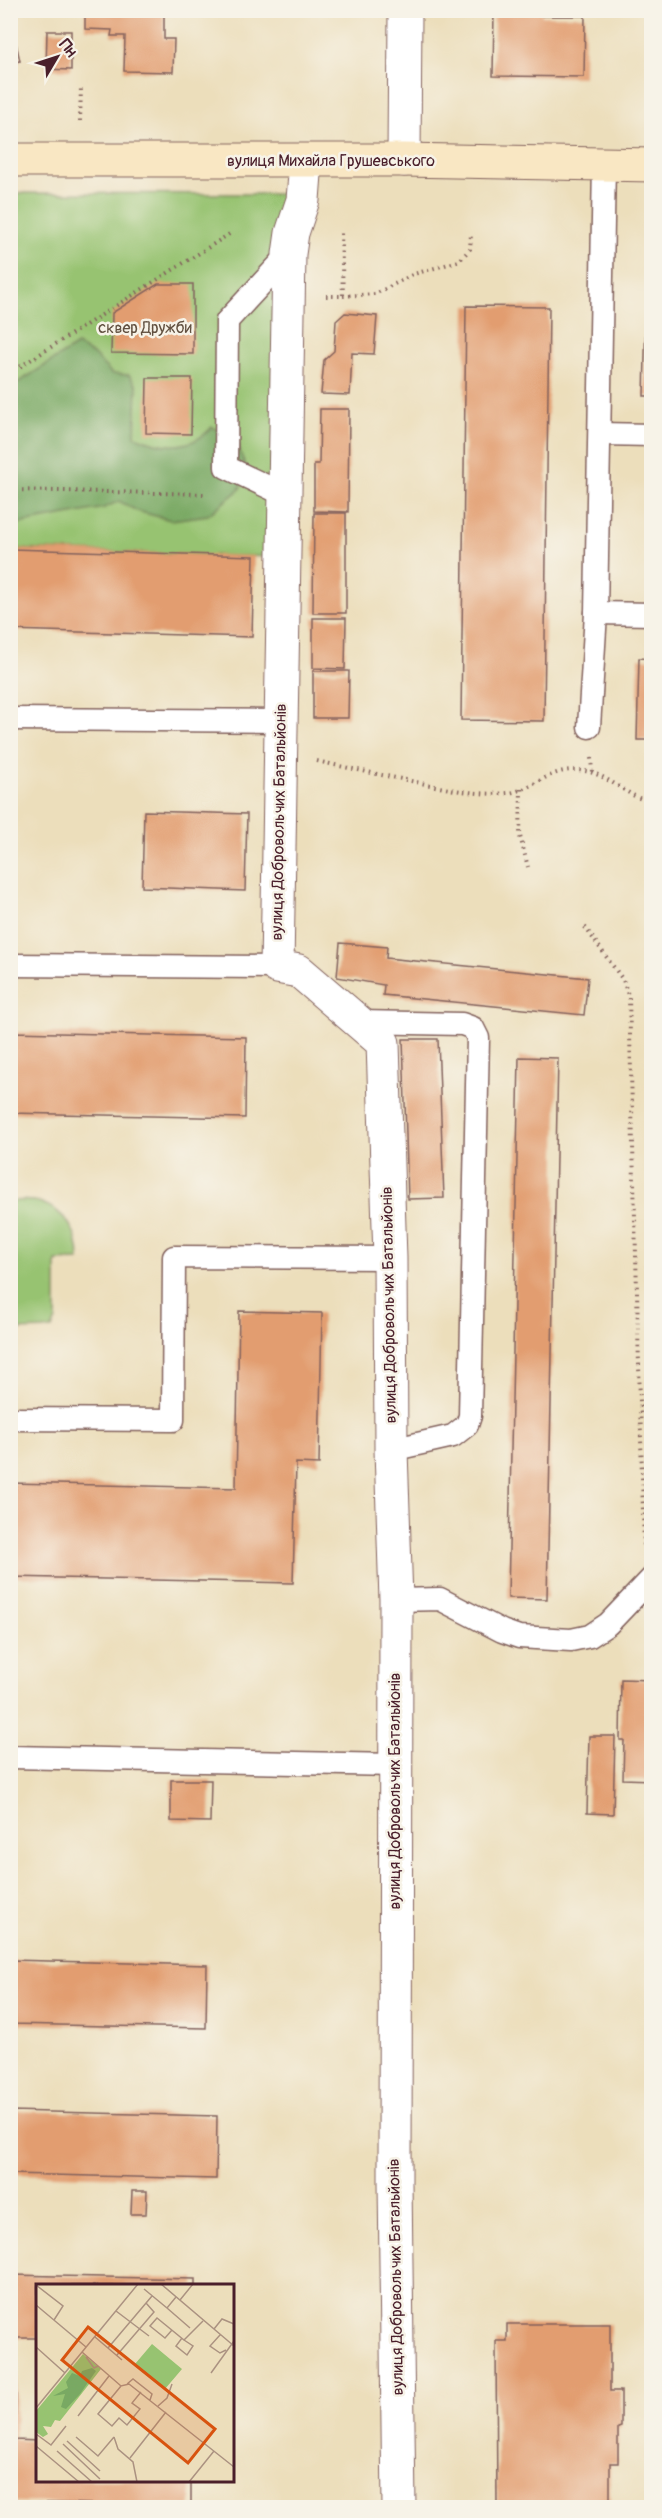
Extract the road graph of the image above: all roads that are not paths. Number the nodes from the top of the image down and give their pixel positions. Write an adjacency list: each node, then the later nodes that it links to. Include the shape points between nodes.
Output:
1 (405, 10): 3 (street)
2 (10, 160): 4 (main road, вулиця Михайла Грушевського)
3 (404, 160): 4 (main road, вулиця Михайла Грушевського); 5 (main road, вулиця Михайла Грушевського)
4 (306, 162): 7 (street, вулиця Добровольчих Батальйонів, via 303,200)
5 (604, 164): 6 (main road, вулиця Михайла Грушевського); 8 (lane)
6 (651, 165)
7 (289, 254): 10 (street, вулиця Добровольчих Батальйонів); 10 (lane, via 227,321 226,466)
8 (600, 434): 9 (lane); 11 (lane)
9 (651, 435)
10 (285, 495): 14 (street, вулиця Добровольчих Батальйонів)
11 (596, 613): 12 (lane); 15 (lane)
12 (651, 614)
13 (10, 719): 14 (lane)
14 (281, 721): 17 (street, вулиця Добровольчих Батальйонів)
15 (589, 727)
16 (10, 965): 17 (lane)
17 (277, 967): 18 (street, вулиця Добровольчих Батальйонів, via 299,971)
18 (360, 1022): 19 (street, вулиця Добровольчих Батальйонів, via 383,1043); 21 (lane, via 462,1024 473,1028 477,1038 470,1416 467,1425 453,1436)
19 (390, 1258): 20 (lane, via 174,1257 173,1420); 21 (street, вулиця Добровольчих Батальйонів)
20 (10, 1419)
21 (391, 1450): 23 (street, вулиця Добровольчих Батальйонів)
22 (650, 1579): 23 (lane, via 608,1624 590,1636 570,1640 519,1637 440,1599)
23 (396, 1600): 25 (street, вулиця Добровольчих Батальйонів)
24 (10, 1757): 25 (lane)
25 (394, 1766): 26 (street, вулиця Добровольчих Батальйонів)
26 (399, 2508)

